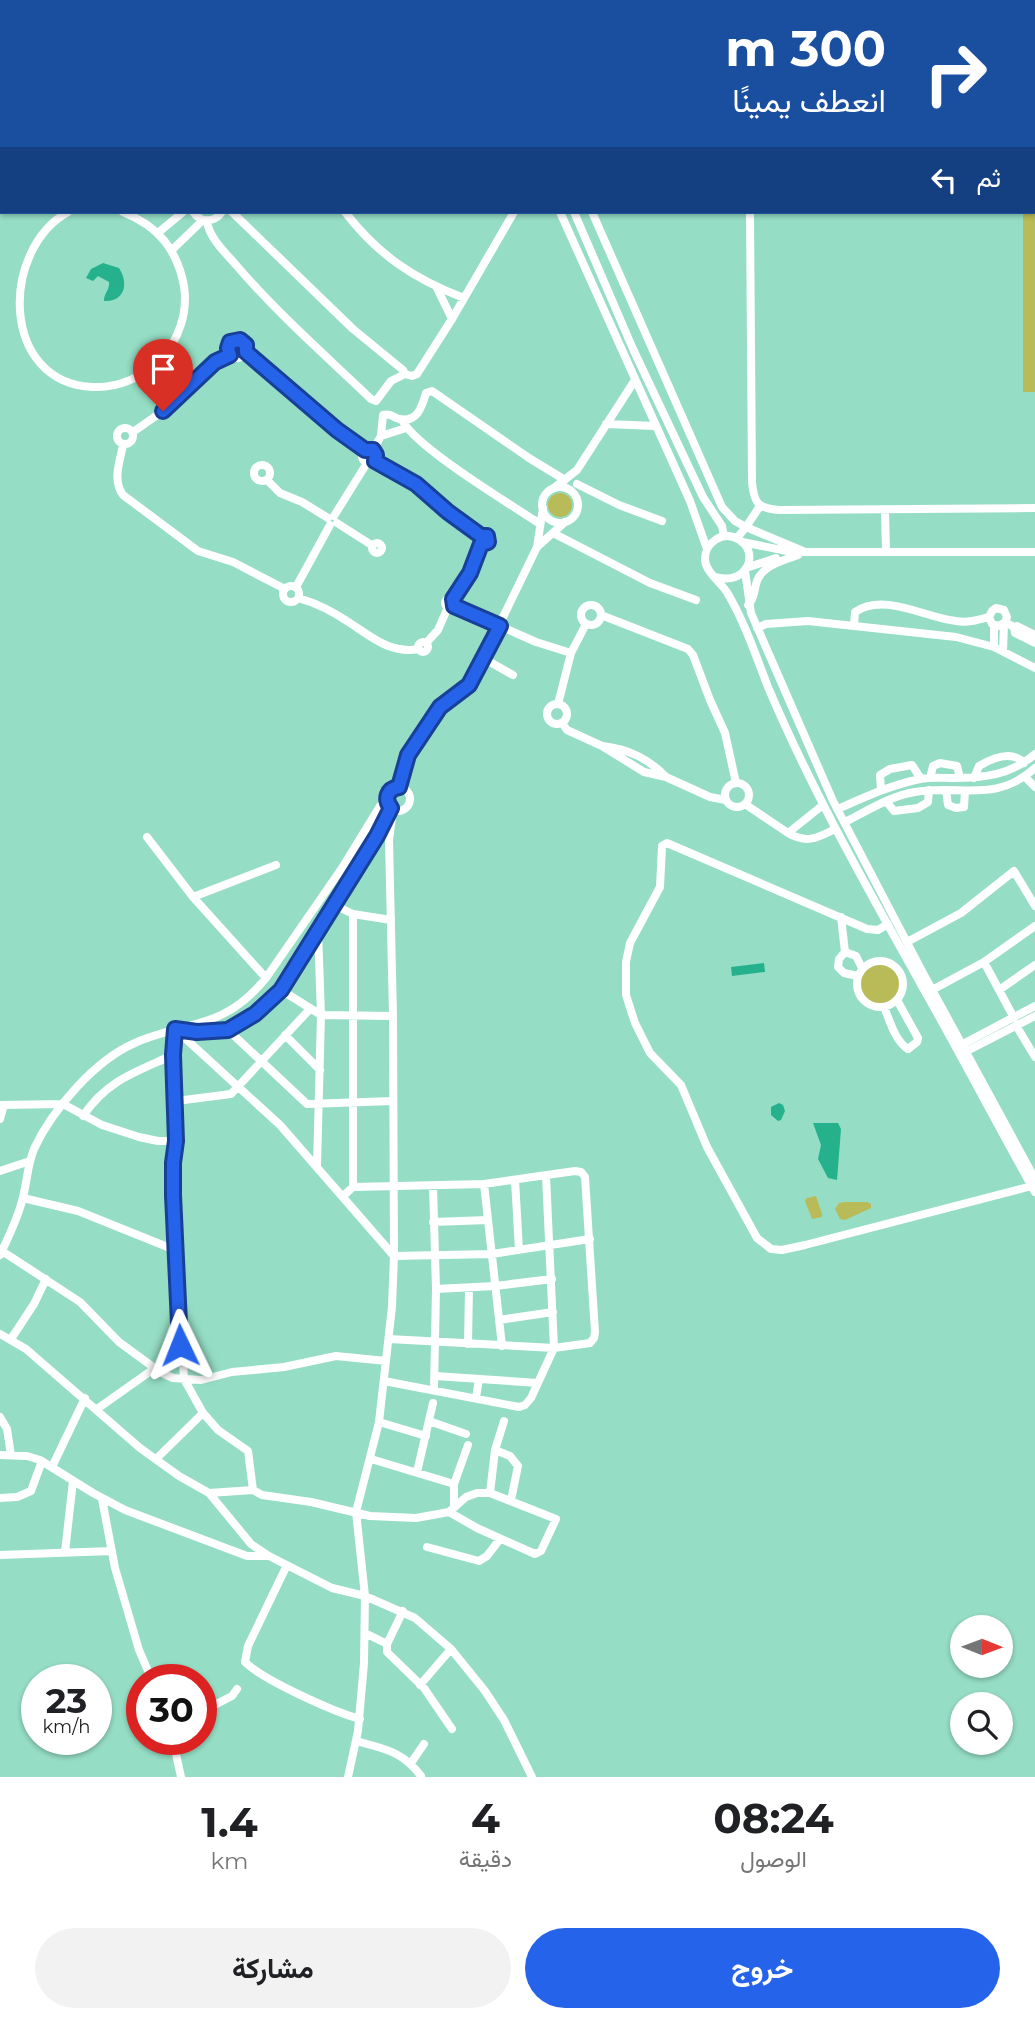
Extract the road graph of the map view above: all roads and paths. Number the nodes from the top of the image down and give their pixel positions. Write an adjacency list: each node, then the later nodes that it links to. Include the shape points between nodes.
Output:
1 (64, 214): 15 (street)
2 (130, 214): 14 (street)
3 (181, 214): 14 (street)
4 (196, 214): 13 (street)
5 (220, 214): 13 (street)
6 (235, 214): 23 (street)
7 (347, 214): 17 (street, via 364,237)
8 (513, 214): 18 (street)
9 (561, 214): 24 (street)
10 (574, 214): 49 (street)
11 (593, 214): 47 (street, via 722,507)
12 (750, 214): 39 (street, via 752,482)
13 (205, 220): 16 (street); 23 (street, via 251,282 373,401)
14 (159, 232): 16 (street)
15 (29, 238)
16 (172, 250): 20 (street, via 185,292 182,322 165,354 137,377 102,387 65,382 34,363)
17 (437, 288): 18 (street); 19 (street)
18 (464, 298): 19 (street)
19 (453, 318): 23 (street, via 417,374)
20 (13, 332)
21 (246, 352): 22 (street, via 241,357); 22 (street, via 246,345 237,339 229,345); 31 (street, via 337,430)
22 (230, 355): 28 (street, via 215,362 163,411)
23 (405, 374)
24 (635, 380): 26 (street); 27 (street)
25 (404, 424): 29 (street); 29 (street, via 384,414); 35 (street, via 417,415 425,394 432,391); 46 (street, via 439,455)
26 (606, 424): 27 (street); 33 (street)
27 (655, 426): 53 (street)
28 (133, 432): 30 (street, via 132,441); 30 (street, via 118,431)
29 (381, 436): 31 (street)
30 (123, 444): 61 (street, via 117,484 123,495 198,551 233,562)
31 (369, 450): 32 (street, via 376,455)
32 (371, 462): 43 (street); 64 (street, via 416,484 481,540 470,573)
33 (577, 470): 35 (street); 36 (street)
34 (267, 480): 43 (street, via 280,493)
35 (565, 480): 37 (street)
36 (577, 484): 38 (street); 45 (street)
37 (554, 488): 38 (street, via 569,490); 40 (street, via 544,498)
38 (576, 497): 44 (street, via 577,512)
39 (760, 506): 42 (street); 47 (street)
40 (543, 508): 44 (street, via 548,518); 46 (street)
41 (1035, 508): 42 (street)
42 (886, 511): 56 (street)
43 (332, 521): 51 (street); 60 (street)
44 (565, 522): 48 (street)
45 (662, 522)
46 (540, 524): 52 (street)
47 (746, 527): 50 (street); 55 (street)
48 (553, 533): 52 (street); 63 (street, via 650,583)
49 (724, 536): 50 (street); 53 (street, via 713,540)
50 (740, 540): 54 (street); 58 (street, via 749,559)
51 (373, 546)
52 (537, 547): 70 (street)
53 (707, 549): 59 (street, via 708,569)
54 (792, 552): 55 (street); 58 (street)
55 (806, 552): 56 (street); 65 (street, via 770,565 759,576)
56 (886, 552): 57 (street)
57 (1035, 552)
58 (746, 570): 59 (street, via 736,578); 65 (street)
59 (716, 577): 105 (street, via 739,616)
60 (296, 587): 61 (street); 62 (street)
61 (285, 589): 62 (street, via 287,600)
62 (298, 598): 64 (street, via 402,650 422,646 438,630)
63 (696, 600)
64 (452, 604): 70 (street)
65 (748, 606): 72 (street)
66 (601, 615): 69 (street, via 597,623); 69 (street, via 596,606 586,607 581,615); 92 (street, via 688,649 693,655 725,733)
67 (925, 615): 68 (street, via 958,622); 71 (street, via 878,606 855,612); 73 (street)
68 (1001, 623): 74 (street); 75 (street); 76 (street); 77 (street)
69 (586, 624): 78 (street)
70 (500, 626): 78 (street); 79 (street)
71 (854, 626): 72 (street, via 808,621); 73 (street)
72 (757, 628): 107 (street)
73 (925, 634): 76 (street, via 956,636)
74 (1035, 635)
75 (1035, 643)
76 (994, 647): 77 (street)
77 (1003, 651): 80 (street)
78 (572, 653): 82 (street)
79 (483, 658): 81 (street); 93 (street, via 469,685 430,719 408,755)
80 (1033, 666)
81 (513, 675)
82 (558, 705): 83 (street, via 566,710); 83 (street, via 549,708 548,718)
83 (562, 723): 101 (street, via 644,772)
84 (1035, 754): 85 (street)
85 (1024, 763): 87 (street); 91 (street, via 1005,755 979,766)
86 (1035, 768): 88 (street)
87 (999, 774): 91 (street); 94 (street)
88 (1025, 777): 94 (street); 95 (street)
89 (925, 778): 90 (street); 90 (street, via 940,763 957,766); 96 (street); 96 (street, via 912,765 890,769 880,775)
90 (960, 778): 91 (street)
91 (974, 778)
92 (736, 783): 101 (street, via 727,789); 104 (street, via 748,790)
93 (399, 787): 100 (street, via 391,790); 106 (street, via 408,793 410,803 403,810)
94 (1004, 787): 99 (street)
95 (1035, 787)
96 (881, 790): 102 (street)
97 (929, 790): 98 (street); 103 (street); 103 (street, via 928,802 918,808 894,811)
98 (946, 790): 99 (street); 99 (street, via 946,802 956,808 964,807)
99 (965, 791)
100 (387, 799): 106 (street); 131 (street)
101 (726, 800): 104 (street, via 735,807)
102 (856, 801): 107 (street); 108 (street)
103 (886, 802): 108 (street)
104 (745, 804): 111 (street)
105 (823, 805): 110 (street); 111 (street)
106 (392, 809): 115 (street); 119 (street)
107 (838, 809): 109 (street)
108 (862, 814): 109 (street)
109 (845, 822): 123 (street)
110 (835, 829): 111 (street, via 811,840); 120 (street)
111 (788, 833)
112 (147, 837): 114 (street)
113 (276, 865): 114 (street)
114 (193, 897): 131 (street)
115 (334, 905): 117 (street); 122 (street)
116 (1035, 906): 123 (street, via 1014,871 961,913)
117 (353, 914): 119 (street); 141 (street)
118 (841, 917): 120 (street, via 867,929 878,930); 124 (street); 171 (street, via 667,843 660,855 660,887 630,943 626,995 643,1043 681,1085 757,1238 771,1249 790,1249)
119 (391, 920): 142 (street)
120 (888, 924): 125 (street)
121 (1035, 926): 126 (street)
122 (318, 931): 133 (street); 140 (street)
123 (907, 942): 134 (street)
124 (845, 952): 129 (street, via 856,956); 129 (street, via 838,967 844,973)
125 (905, 957): 127 (street); 130 (street)
126 (984, 962): 134 (street); 135 (street)
127 (892, 964): 129 (street, via 873,961); 132 (street)
128 (1035, 965): 135 (street)
129 (860, 972): 138 (street, via 857,986 863,1000)
130 (917, 976): 132 (street); 171 (street)
131 (266, 978): 145 (street, via 235,1008)
132 (903, 984): 136 (street)
133 (281, 990): 139 (street); 146 (street)
134 (932, 990): 148 (street)
135 (999, 990): 144 (street)
136 (897, 1000): 138 (street); 138 (street, via 918,1038 908,1049)
137 (1035, 1006): 144 (street)
138 (884, 1007)
139 (309, 1010): 140 (street); 147 (street)
140 (321, 1015): 141 (street); 152 (street)
141 (354, 1016): 142 (street); 156 (street)
142 (393, 1016): 155 (street)
143 (1035, 1016): 144 (street)
144 (1016, 1023): 148 (street); 149 (street)
145 (175, 1029): 146 (street); 150 (street); 153 (street); 157 (street, via 120,1050)
146 (228, 1030): 151 (street)
147 (285, 1035): 151 (street); 152 (street)
148 (963, 1049): 165 (street)
149 (1034, 1053)
150 (173, 1055): 154 (street); 160 (street, via 103,1090)
151 (260, 1061): 153 (street); 158 (street, via 302,1101)
152 (320, 1070): 158 (street)
153 (237, 1087): 154 (street, via 228,1095); 164 (street)
154 (176, 1101): 162 (street)
155 (393, 1101): 156 (street); 173 (street)
156 (353, 1102): 158 (street); 172 (street)
157 (63, 1104): 159 (street); 160 (street); 163 (street)
158 (320, 1104): 164 (street)
159 (2, 1105): 161 (street)
160 (83, 1116): 162 (street, via 139,1137)
161 (0, 1119)
162 (176, 1141): 180 (street)
163 (30, 1161): 166 (street); 175 (street)
164 (317, 1166): 174 (street)
165 (1032, 1167): 171 (street)
166 (0, 1171)
167 (546, 1176): 168 (street); 178 (street, via 584,1174); 179 (street)
168 (515, 1180): 169 (street); 181 (street)
169 (484, 1184): 170 (street); 176 (street)
170 (433, 1186): 173 (street); 177 (street)
171 (1034, 1186)
172 (353, 1187): 173 (street); 174 (street)
173 (394, 1187): 184 (street)
174 (344, 1196): 184 (street)
175 (23, 1198): 180 (street, via 78,1211); 182 (street)
176 (488, 1220): 177 (street); 183 (street)
177 (433, 1222): 185 (street)
178 (590, 1239): 179 (street); 199 (street, via 594,1338 584,1346)
179 (550, 1245): 181 (street); 187 (street)
180 (175, 1250): 204 (street)
181 (519, 1250): 183 (street)
182 (1, 1253): 186 (street)
183 (492, 1254): 185 (street); 188 (street)
184 (394, 1256): 185 (street); 195 (street)
185 (435, 1256): 189 (street)
186 (46, 1279): 194 (street); 201 (street, via 80,1302 119,1342)
187 (552, 1279): 188 (street); 191 (street)
188 (495, 1286): 190 (street); 192 (street)
189 (436, 1289): 190 (street); 196 (street)
190 (469, 1289): 197 (street)
191 (553, 1312): 192 (street); 199 (street)
192 (499, 1320): 198 (street)
193 (0, 1334): 194 (street)
194 (11, 1339): 208 (street)
195 (388, 1339): 196 (street); 200 (street)
196 (436, 1342): 197 (street); 202 (street)
197 (468, 1344): 198 (street)
198 (502, 1346): 199 (street)
199 (554, 1348): 206 (street)
200 (386, 1361): 204 (street, via 336,1356); 205 (street)
201 (155, 1368): 204 (street); 211 (street)
202 (435, 1377): 203 (street); 207 (street)
203 (479, 1379): 206 (street); 209 (street)
204 (184, 1380): 212 (street)
205 (384, 1381): 207 (street); 215 (street)
206 (538, 1382): 209 (street, via 528,1401 519,1407)
207 (435, 1390): 209 (street)
208 (85, 1398): 211 (street); 226 (street)
209 (476, 1398)
210 (433, 1403): 214 (street)
211 (97, 1409): 223 (street)
212 (203, 1413): 223 (street); 230 (street, via 227,1438 248,1451)
213 (0, 1417): 222 (street)
214 (429, 1421): 217 (street); 218 (street)
215 (379, 1422): 218 (street); 224 (street)
216 (504, 1422): 220 (street)
217 (466, 1434)
218 (426, 1436): 227 (street)
219 (468, 1445): 229 (street)
220 (495, 1450): 232 (street); 235 (street, via 518,1466)
221 (0, 1455): 222 (street)
222 (11, 1455): 225 (street)
223 (156, 1459): 231 (street)
224 (371, 1459): 227 (street); 237 (street)
225 (42, 1461): 226 (street); 233 (street, via 31,1492)
226 (52, 1467): 228 (street)
227 (417, 1472): 229 (street)
228 (73, 1481): 234 (street); 241 (street)
229 (454, 1484): 236 (street)
230 (253, 1490): 231 (street); 237 (street)
231 (209, 1493): 243 (street, via 251,1544)
232 (490, 1493): 235 (street); 236 (street, via 466,1497)
233 (0, 1498)
234 (102, 1499): 240 (street); 243 (street, via 247,1556)
235 (510, 1500): 238 (street, via 556,1519 538,1554)
236 (451, 1509): 237 (street, via 416,1518); 238 (street)
237 (356, 1513): 245 (street)
238 (500, 1539): 239 (street, via 479,1561)
239 (427, 1547)
240 (111, 1551): 241 (street); 250 (street)
241 (65, 1552): 242 (street)
242 (0, 1555)
243 (269, 1556): 244 (street)
244 (287, 1565): 245 (street, via 331,1588); 254 (street, via 248,1646 245,1662 283,1685)
245 (365, 1596): 246 (street); 247 (street)
246 (403, 1611): 248 (street); 249 (street)
247 (365, 1633): 248 (street); 254 (street)
248 (387, 1644): 251 (street, via 387,1652)
249 (451, 1649): 251 (street); 263 (street, via 504,1720)
250 (146, 1664)
251 (420, 1685): 255 (street)
252 (237, 1689): 253 (street)
253 (217, 1704)
254 (360, 1719): 256 (street)
255 (452, 1728)
256 (356, 1741): 259 (street, via 391,1750); 262 (street)
257 (424, 1744): 259 (street)
258 (176, 1755): 261 (street)
259 (411, 1763): 260 (street)
260 (421, 1776)
261 (181, 1777)
262 (348, 1777)
263 (532, 1777)

